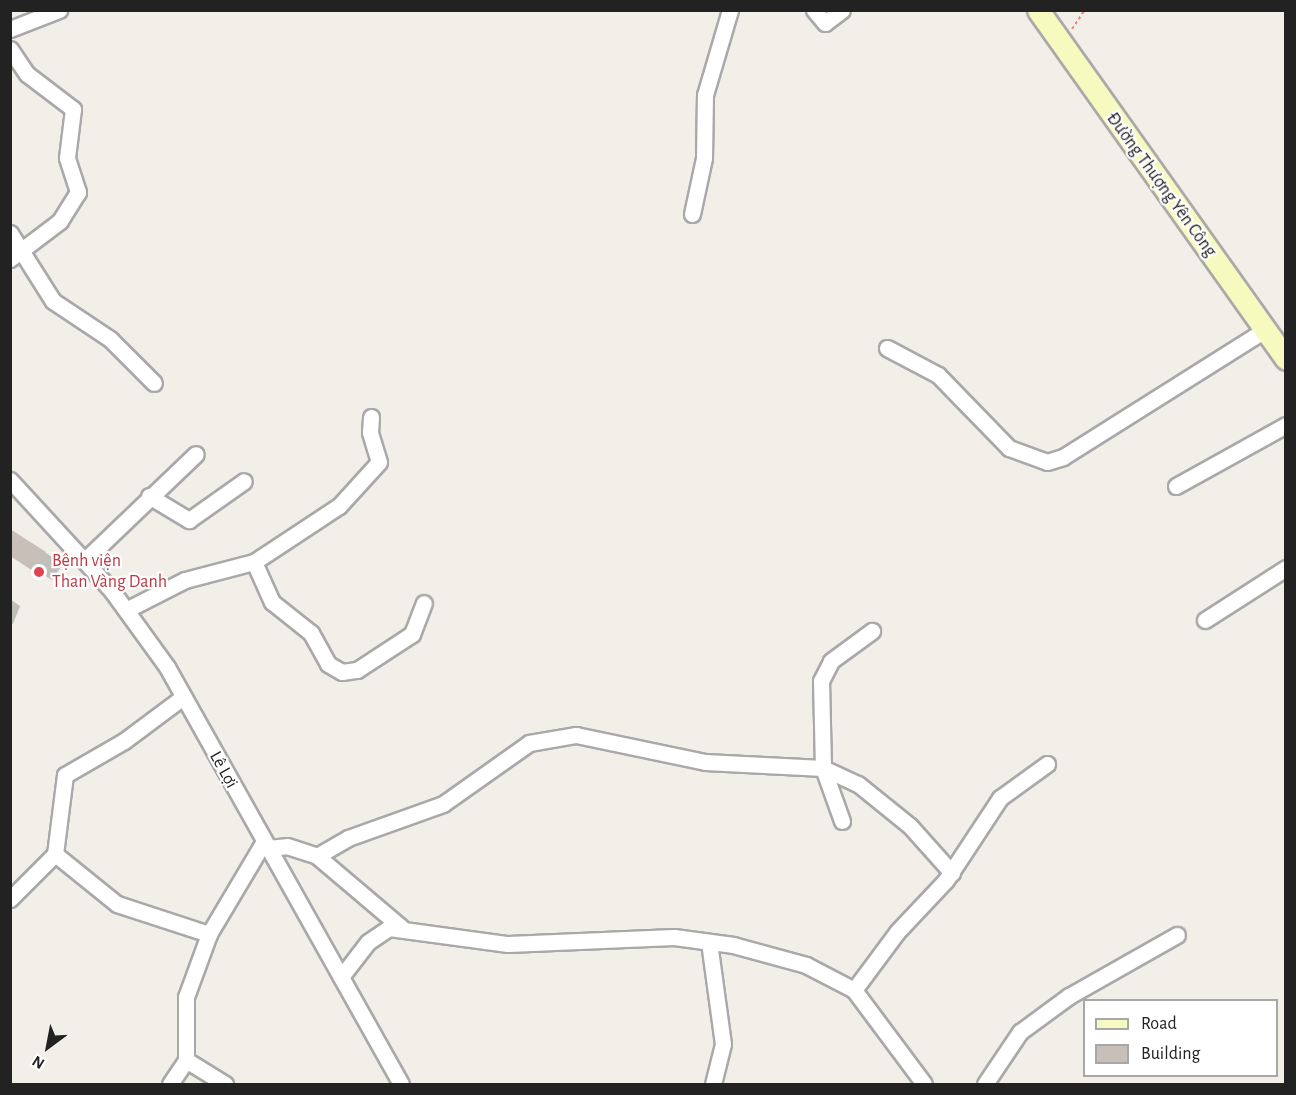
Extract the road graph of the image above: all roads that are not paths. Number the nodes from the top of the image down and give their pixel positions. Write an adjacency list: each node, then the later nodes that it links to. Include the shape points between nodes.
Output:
1 (59, 10): 6 (street)
2 (730, 10): 8 (street, via 705,95 704,158)
3 (814, 10): 4 (street, via 825,24)
4 (842, 10)
5 (1038, 10): 11 (main road, Đường Thượng Yên Công)
6 (10, 29)
7 (10, 49): 10 (street, via 27,74 67,101 75,117 67,158 77,183 75,202)
8 (692, 214)
9 (10, 233): 10 (street)
10 (17, 255): 14 (street, via 53,301 110,339)
11 (1265, 330): 12 (street, via 1063,457 1047,462 1009,448 938,375); 13 (main road, Đường Thượng Yên Công)
12 (887, 348)
13 (1286, 359)
14 (154, 382)
15 (371, 417): 23 (street, via 377,465 339,506)
16 (1286, 425): 20 (street)
17 (196, 454): 21 (street)
18 (10, 480): 22 (street, Lê Lợi)
19 (244, 481): 21 (street, via 189,520)
20 (1176, 486)
21 (148, 496): 22 (street)
22 (85, 560): 26 (street, Lê Lợi)
23 (254, 562): 25 (street, via 272,602 312,633 328,664 342,672 357,670 412,634); 26 (street, via 185,580)
24 (1286, 568): 27 (street)
25 (424, 603)
26 (126, 610): 29 (street, Lê Lợi)
27 (1205, 620)
28 (872, 631): 31 (street, via 823,673)
29 (183, 696): 33 (street, Lê Lợi); 34 (street, via 124,741 64,775)
30 (1047, 764): 36 (street, via 1000,798)
31 (823, 768): 32 (street); 35 (street, via 705,762 609,739 554,735 515,750 443,804 348,838); 36 (street, via 858,784 901,819)
32 (842, 821)
33 (265, 845): 35 (street, via 287,846); 39 (street); 42 (street, Lê Lợi)
34 (55, 854): 37 (street); 39 (street, via 117,904)
35 (317, 856): 38 (street)
36 (952, 873): 43 (street)
37 (10, 899)
38 (402, 928): 41 (street, via 508,944 674,937); 42 (street, via 381,931)
39 (209, 934): 44 (street, via 186,997)
40 (1177, 935): 50 (street, via 1069,996 1020,1032)
41 (709, 942): 43 (street, via 806,965); 48 (street, via 723,1044)
42 (341, 977): 47 (street, Lê Lợi)
43 (854, 990): 49 (street)
44 (186, 1060): 45 (street); 46 (street)
45 (170, 1084)
46 (225, 1084)
47 (401, 1084)
48 (713, 1084)
49 (924, 1084)
50 (985, 1084)

